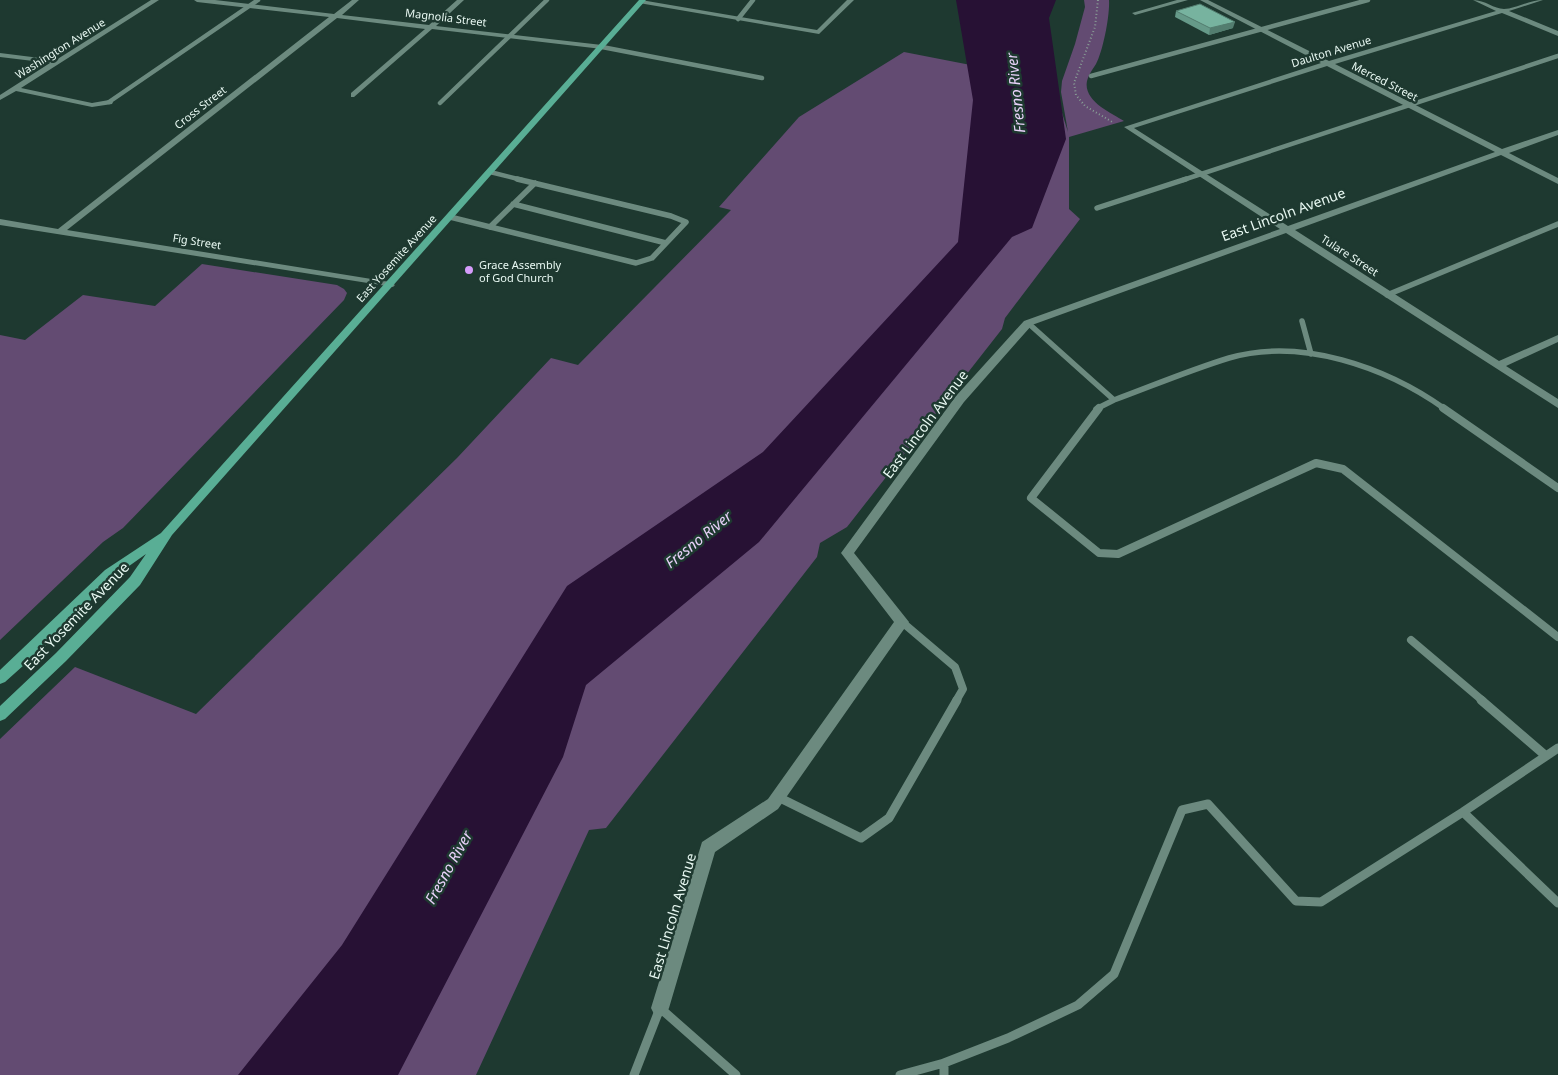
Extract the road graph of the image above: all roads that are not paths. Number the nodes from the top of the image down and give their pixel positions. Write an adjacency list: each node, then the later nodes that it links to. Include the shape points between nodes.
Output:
1 (156, 0): 27 (street, Washington Avenue)
2 (197, 0): 15 (street, Magnolia Street)
3 (258, 0): 15 (lane)
4 (356, 0): 18 (street, Cross Street)
5 (461, 0): 20 (street)
6 (547, 0): 23 (lane)
7 (752, 0): 19 (lane)
8 (851, 0): 19 (street, via 819,32)
9 (1185, 0): 17 (street)
10 (1203, 0): 21 (street, Merced Street)
11 (1368, 0): 21 (lane)
12 (1476, 0): 16 (street)
13 (1540, 0): 16 (street, Daulton Avenue)
14 (642, 1): 19 (street); 24 (main road, East Yosemite Avenue)
15 (250, 6): 18 (street, Magnolia Street); 34 (lane)
16 (1503, 11): 22 (street); 28 (street, Daulton Avenue)
17 (1135, 13)
18 (335, 16): 20 (street, Magnolia Street); 51 (street, Cross Street)
19 (738, 19)
20 (430, 26): 23 (street, Magnolia Street); 32 (street)
21 (1261, 29): 28 (street, Merced Street); 29 (lane)
22 (1558, 34)
23 (511, 36): 24 (street, Magnolia Street); 35 (lane)
24 (602, 47): 30 (lane); 40 (main road, East Yosemite Avenue)
25 (0, 55): 27 (street)
26 (1558, 56): 36 (lane)
27 (57, 62): 31 (street, Washington Avenue)
28 (1327, 64): 36 (street, Merced Street); 37 (street, Daulton Avenue)
29 (1091, 76)
30 (762, 78)
31 (15, 89): 33 (street, Washington Avenue); 34 (street, via 92,105)
32 (354, 95)
33 (0, 98)
34 (109, 102)
35 (440, 103)
36 (1408, 105): 39 (street, Merced Street); 41 (lane)
37 (1128, 127): 41 (street, Tulare Street)
38 (1558, 132): 39 (street, East Lincoln Avenue)
39 (1501, 152): 42 (street, Merced Street); 50 (street, East Lincoln Avenue)
40 (490, 172): 43 (lane); 46 (main road, East Yosemite Avenue)
41 (1200, 174): 45 (lane); 50 (street, Tulare Street)
42 (1558, 181)
43 (535, 183): 44 (lane); 52 (lane, via 686,222)
44 (513, 204): 49 (lane); 52 (lane)
45 (1097, 208)
46 (450, 217): 49 (lane); 53 (main road, East Yosemite Avenue)
47 (0, 222): 51 (street, Fig Street)
48 (1558, 224): 54 (lane)
49 (490, 227): 52 (lane, via 636,263 652,258)
50 (1286, 229): 54 (street, Tulare Street); 56 (street, East Lincoln Avenue)
51 (59, 232): 53 (street, Fig Street)
52 (666, 243)
53 (390, 285): 63 (main road, East Yosemite Avenue)
54 (1387, 295): 59 (street, Tulare Street)
55 (1302, 321): 58 (lane)
56 (1028, 323): 60 (lane); 64 (street, East Lincoln Avenue, via 960,399 847,553)
57 (1558, 338): 59 (street)
58 (1311, 354): 60 (lane, via 1267,352 1230,358); 62 (lane, via 1368,367 1421,392)
59 (1499, 365): 61 (street, Tulare Street)
60 (1114, 400): 65 (lane, via 1096,409 1031,498 1099,553 1118,554 1316,463 1343,468)
61 (1558, 404)
62 (1558, 488)
63 (168, 532): 67 (main road, East Yosemite Avenue, via 110,573); 68 (main road, East Yosemite Avenue, via 135,581)
64 (902, 622): 71 (street, East Lincoln Avenue); 71 (lane, via 955,668 963,690 889,818 861,838)
65 (1558, 637)
66 (1410, 640): 70 (lane)
67 (0, 678)
68 (0, 715)
69 (1558, 748): 70 (lane)
70 (1546, 756): 72 (lane)
71 (778, 797): 74 (street, East Lincoln Avenue, via 773,804 708,847)
72 (1463, 812): 73 (lane); 75 (lane, via 1321,902 1296,900 1208,804 1182,810 1114,974 1078,1005)
73 (1558, 903)
74 (660, 1008): 76 (lane); 77 (lane)
75 (944, 1063): 78 (lane); 79 (lane)
76 (634, 1075)
77 (736, 1075)
78 (900, 1075)
79 (944, 1075)

